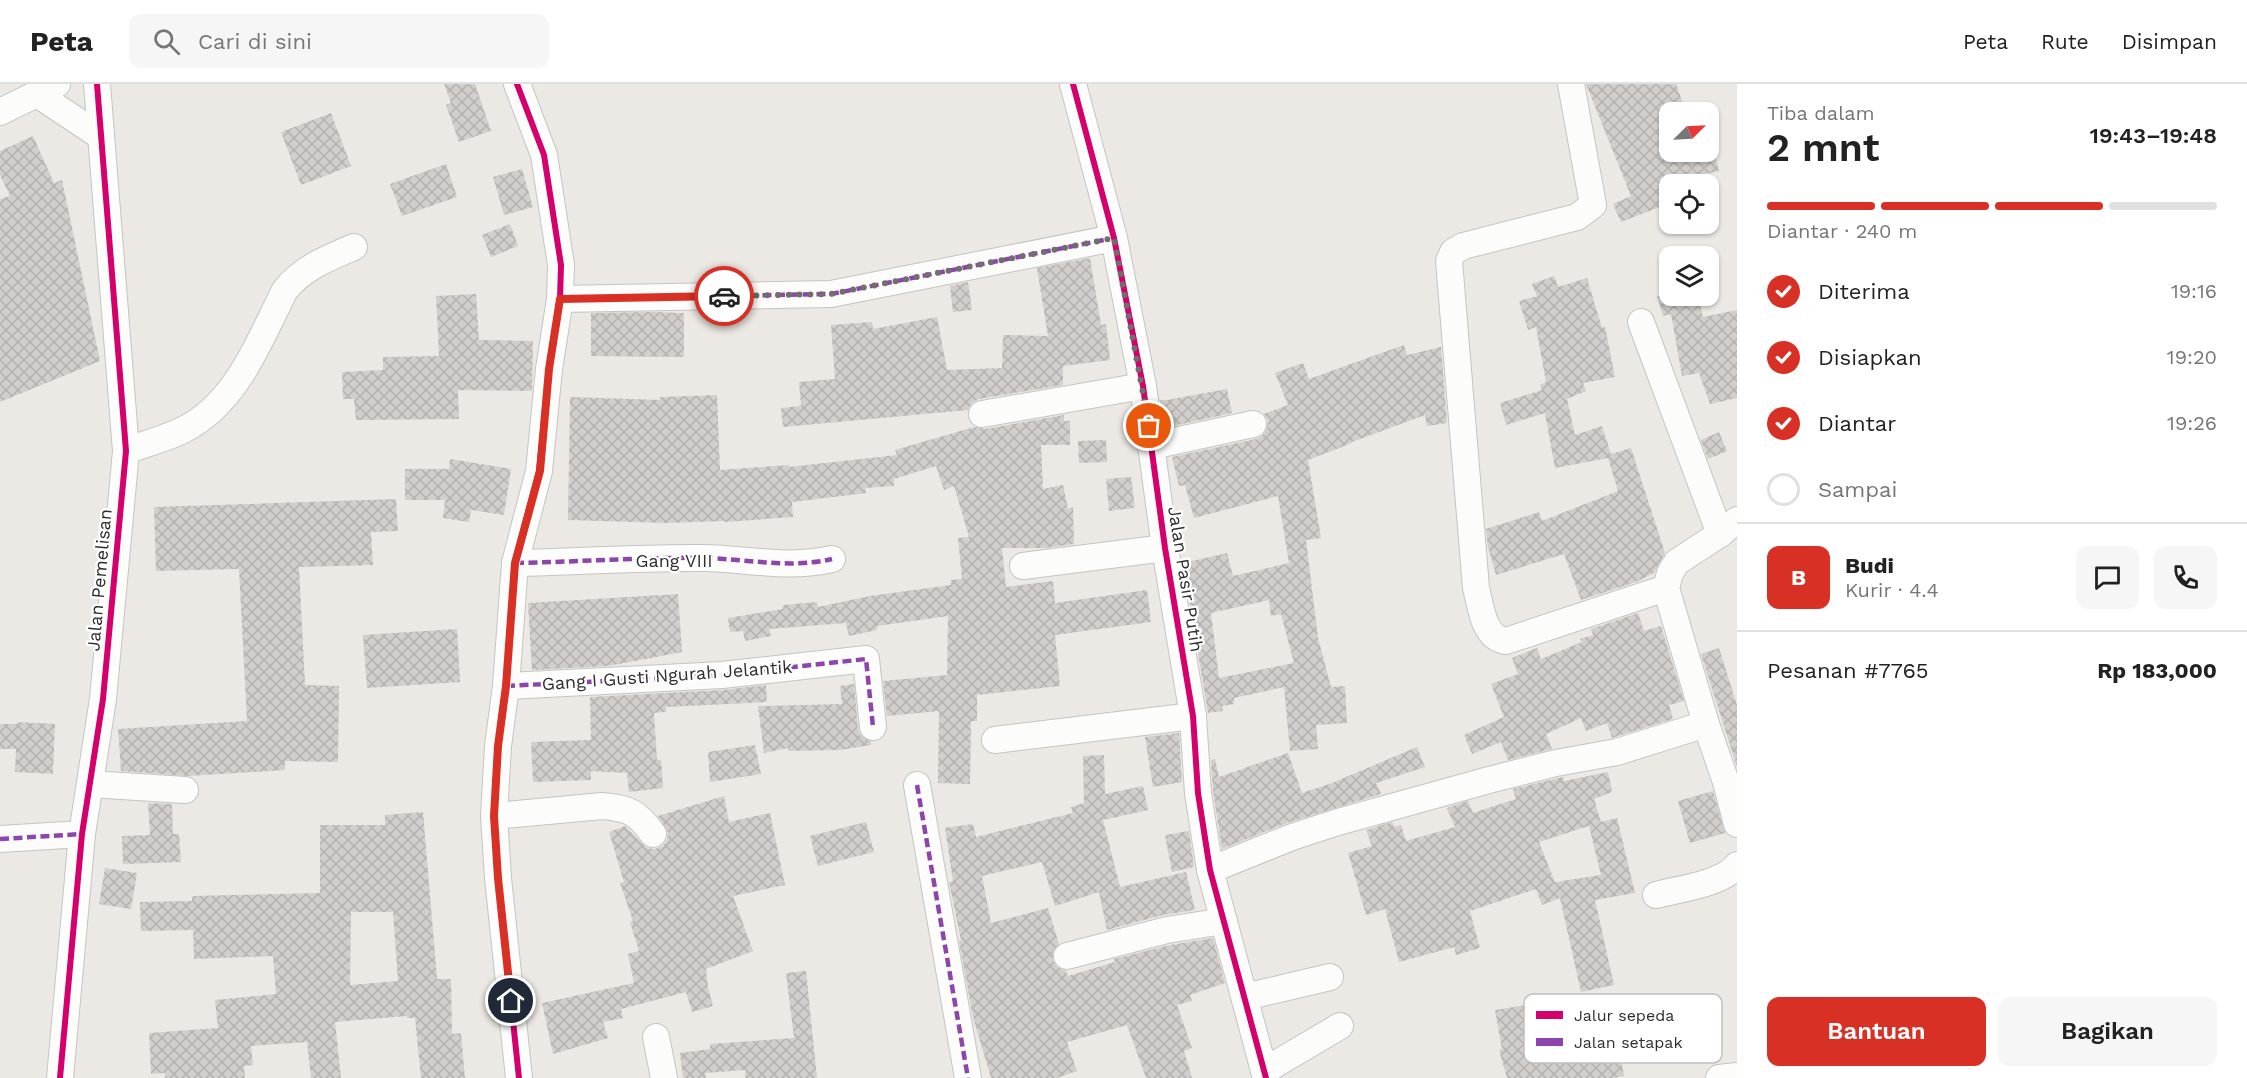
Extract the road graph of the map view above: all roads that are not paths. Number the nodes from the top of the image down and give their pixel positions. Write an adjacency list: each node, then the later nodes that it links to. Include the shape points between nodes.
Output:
1 (97, 84): 7 (street, Jalan Pemelisan)
2 (517, 84): 10 (street, via 544,155 561,265)
3 (1074, 84): 8 (street, Jalan Pasir Putih)
4 (1571, 84): 22 (street, via 1593,205 1577,217 1463,246 1453,252 1449,261 1476,588 1490,632 1506,641)
5 (47, 89): 6 (street); 7 (street)
6 (0, 112)
7 (99, 136): 16 (street, Jalan Pemelisan)
8 (1114, 238): 10 (street, via 831,294); 12 (street, Jalan Pasir Putih)
9 (354, 247): 16 (street, via 314,264 293,280 243,371 219,403 183,430)
10 (560, 299): 20 (street, via 540,471)
11 (1641, 322): 17 (street)
12 (1143, 386): 13 (street); 15 (street, Jalan Pasir Putih)
13 (982, 414)
14 (1252, 424): 15 (street)
15 (1152, 446): 18 (street, Jalan Pasir Putih)
16 (126, 451): 28 (street, Jalan Pemelisan, via 103,699)
17 (1729, 527): 22 (street, via 1677,562)
18 (1165, 548): 21 (street); 24 (street, Jalan Pasir Putih)
19 (832, 559): 20 (street, Gang VIII, via 791,565 705,558)
20 (515, 563): 23 (street)
21 (1023, 566)
22 (1666, 588): 25 (street)
23 (506, 686): 26 (street, Gang I Gusti Ngurah Jelantik, via 722,675 866,659); 31 (street)
24 (1193, 716): 27 (street); 37 (street, Jalan Pasir Putih, via 1198,793)
25 (1706, 724): 32 (street); 37 (street, via 1617,752 1556,763 1338,822)
26 (873, 727)
27 (995, 740)
28 (90, 784): 30 (street); 33 (street, Jalan Pemelisan)
29 (917, 785): 50 (street)
30 (185, 790)
31 (494, 816): 34 (street, via 617,807 640,816); 48 (street)
32 (1737, 824)
33 (82, 834): 35 (street); 47 (street, Jalan Pemelisan)
34 (653, 834)
35 (0, 839)
36 (1737, 865): 38 (street, via 1723,876 1699,885)
37 (1210, 870): 39 (street, Jalan Pasir Putih)
38 (1656, 895)
39 (1224, 921): 40 (street, via 1167,930); 42 (street, Jalan Pasir Putih)
40 (1067, 956)
41 (1330, 977): 42 (street)
42 (1245, 997): 45 (street, Jalan Pasir Putih)
43 (1340, 1026): 45 (street)
44 (656, 1037): 49 (street)
45 (1265, 1075)
46 (1737, 1076): 51 (street)
47 (60, 1078)
48 (519, 1078)
49 (664, 1078)
50 (968, 1078)
51 (1719, 1078)

